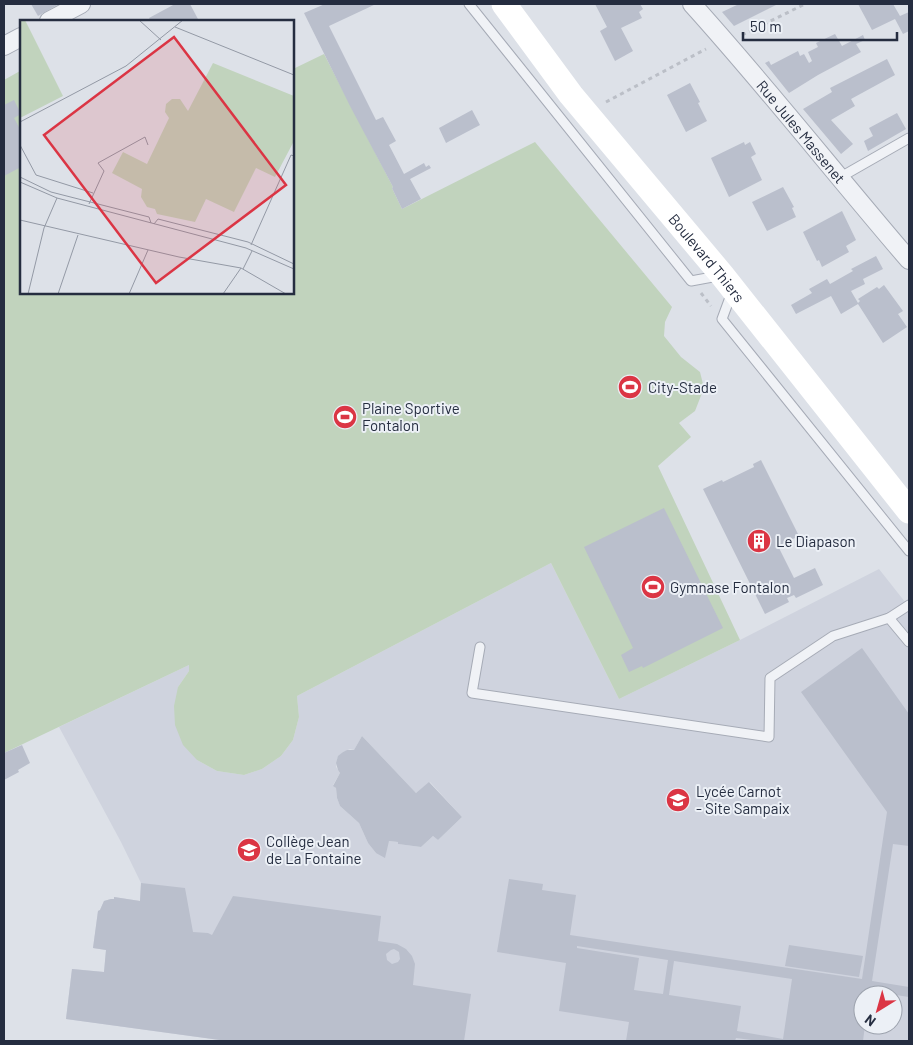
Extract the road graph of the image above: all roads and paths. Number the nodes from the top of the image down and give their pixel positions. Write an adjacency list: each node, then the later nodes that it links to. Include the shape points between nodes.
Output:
1 (81, 4): 6 (street)
2 (470, 4): 14 (lane)
3 (504, 4): 10 (main road, Boulevard Thiers)
4 (692, 4): 8 (street, Rue Jules Massenet)
5 (805, 4): 8 (path, via 744,34)
6 (51, 20)
7 (20, 38): 9 (street)
8 (724, 39): 10 (path); 12 (street, Rue Jules Massenet)
9 (4, 46)
10 (586, 113): 15 (main road, Boulevard Thiers)
11 (909, 138): 12 (lane)
12 (839, 178): 13 (street, Rue Jules Massenet)
13 (909, 260)
14 (692, 281): 15 (lane); 16 (path)
15 (728, 282): 16 (lane); 17 (main road, Boulevard Thiers)
16 (722, 319): 18 (lane)
17 (909, 511)
18 (909, 551)
19 (909, 605): 20 (lane)
20 (889, 618): 21 (lane); 22 (lane, via 833,636 770,678 769,737 472,693)
21 (909, 642)
22 (480, 647)

